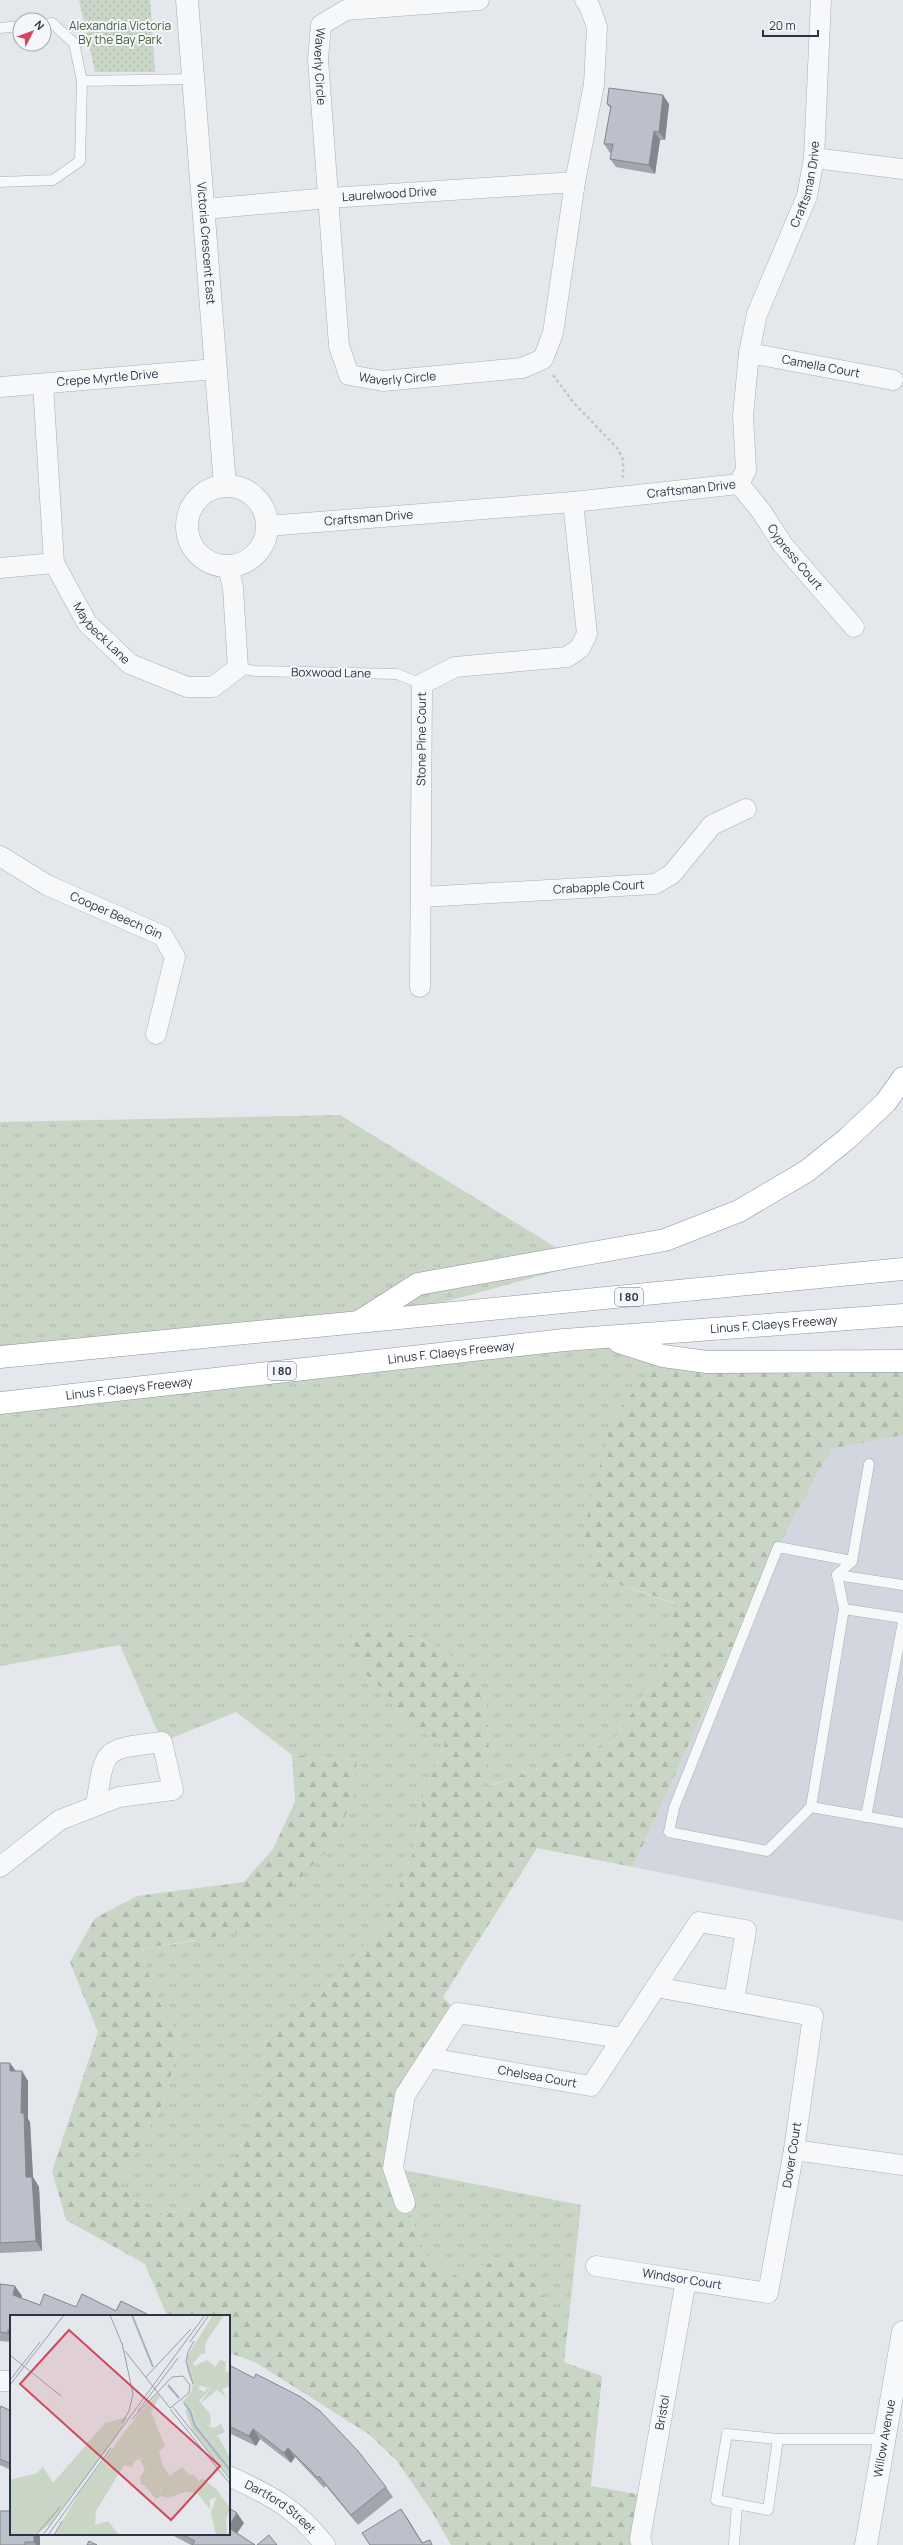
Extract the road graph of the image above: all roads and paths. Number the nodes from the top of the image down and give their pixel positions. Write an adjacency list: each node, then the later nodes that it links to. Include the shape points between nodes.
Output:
1 (187, 0): 8 (street, Victoria Crescent East)
2 (479, 0): 14 (street, Waverly Circle, via 346,10 321,25 318,59)
3 (585, 0): 13 (street, via 598,26 594,84)
4 (821, 0): 10 (street, Craftsman Drive)
5 (52, 23): 9 (lane, via 74,43)
6 (12, 27): 7 (lane)
7 (0, 28)
8 (194, 79): 9 (lane); 15 (street, Victoria Crescent East)
9 (82, 81): 12 (lane, via 80,161 52,180)
10 (814, 158): 11 (street); 16 (street, Craftsman Drive, via 807,196 757,314)
11 (903, 169)
12 (0, 182)
13 (575, 182): 14 (street, Laurelwood Drive); 17 (street, via 553,333)
14 (329, 198): 15 (street, Laurelwood Drive); 17 (street, Waverly Circle, via 339,346 349,375 383,381 522,368)
15 (204, 209): 18 (street, Victoria Crescent East)
16 (749, 353): 19 (street, Camella Court); 22 (street, Craftsman Drive, via 743,416 746,470)
17 (543, 359): 24 (path, via 562,389 618,449 623,460)
18 (216, 369): 20 (street, Crepe Myrtle Drive); 23 (street, Victoria Crescent East)
19 (893, 380)
20 (43, 384): 21 (street, Crepe Myrtle Drive); 27 (street, Maybeck Lane)
21 (0, 387)
22 (739, 484): 24 (street, Craftsman Drive); 30 (street, Cypress Court, via 761,510 783,545)
23 (225, 486): 26 (street, via 239,488 257,500 265,512); 28 (street, via 210,490 198,499 190,512 187,527 191,542 200,555 213,563)
24 (624, 496): 25 (street, Craftsman Drive)
25 (574, 502): 26 (street, Craftsman Drive); 32 (street, Stone Pine Court, via 587,634 580,648 567,658 455,667)
26 (267, 526): 28 (street, via 264,542 254,556 239,564)
27 (54, 563): 29 (street); 31 (street, Maybeck Lane, via 87,622 130,664 187,687 213,687)
28 (228, 566): 31 (street, via 234,588)
29 (0, 568)
30 (854, 627)
31 (238, 668): 32 (lane, Boxwood Lane, via 256,671 397,674)
32 (422, 684): 35 (street, Stone Pine Court)
33 (746, 809): 35 (street, Crabapple Court, via 712,825 672,874 655,884)
34 (0, 856): 37 (street, Cooper Beech Gin, via 47,885 163,936 175,957)
35 (422, 897): 36 (street, Stone Pine Court)
36 (420, 987)
37 (156, 1034)
38 (903, 1078): 41 (highway, via 886,1102 836,1148 807,1171 739,1210 665,1240 418,1284)
39 (903, 1269): 41 (highway, I 80)
40 (903, 1315): 42 (highway, Linus F. Claeys Freeway / I 80)
41 (356, 1324): 43 (highway, I 80)
42 (608, 1338): 44 (highway, via 663,1356 707,1362); 45 (highway, Linus F. Claeys Freeway / I 80, via 564,1340)
43 (0, 1357)
44 (903, 1361)
45 (0, 1403)
46 (869, 1464): 47 (lane)
47 (852, 1561): 48 (lane); 54 (lane, via 778,1547 674,1808 669,1832 767,1851)
48 (837, 1575): 49 (lane); 50 (lane)
49 (903, 1585)
50 (844, 1609): 51 (lane); 54 (lane)
51 (903, 1618)
52 (903, 1622): 55 (lane)
53 (96, 1806): 57 (street, via 60,1820)
54 (811, 1807): 55 (lane)
55 (866, 1817): 56 (lane)
56 (903, 1823)
57 (0, 1867)
58 (656, 1987): 59 (street); 59 (street, Chelsea Court, via 699,1922 746,1930); 60 (street, Chelsea Court)
59 (734, 2000): 62 (street, Dover Court, via 813,2016)
60 (621, 2038): 61 (street, via 458,2013); 61 (street, Chelsea Court, via 591,2086)
61 (428, 2058): 64 (street, via 405,2095 394,2160 393,2168)
62 (794, 2150): 63 (street); 67 (street, Dover Court)
63 (903, 2165)
64 (405, 2204)
65 (596, 2266): 66 (street, Windsor Court)
66 (686, 2280): 67 (street, Windsor Court); 74 (street, Bristol, via 640,2538)
67 (768, 2294)
68 (903, 2332): 70 (street, Willow Avenue)
69 (778, 2439): 70 (lane); 72 (lane, via 768,2510); 72 (lane, via 727,2434 716,2500)
70 (885, 2439): 76 (street, Willow Avenue)
71 (230, 2476): 73 (street, Dartford Street, via 273,2496 301,2518)
72 (737, 2504): 75 (lane)
73 (325, 2545)
74 (642, 2545)
75 (734, 2545)
76 (866, 2545)

